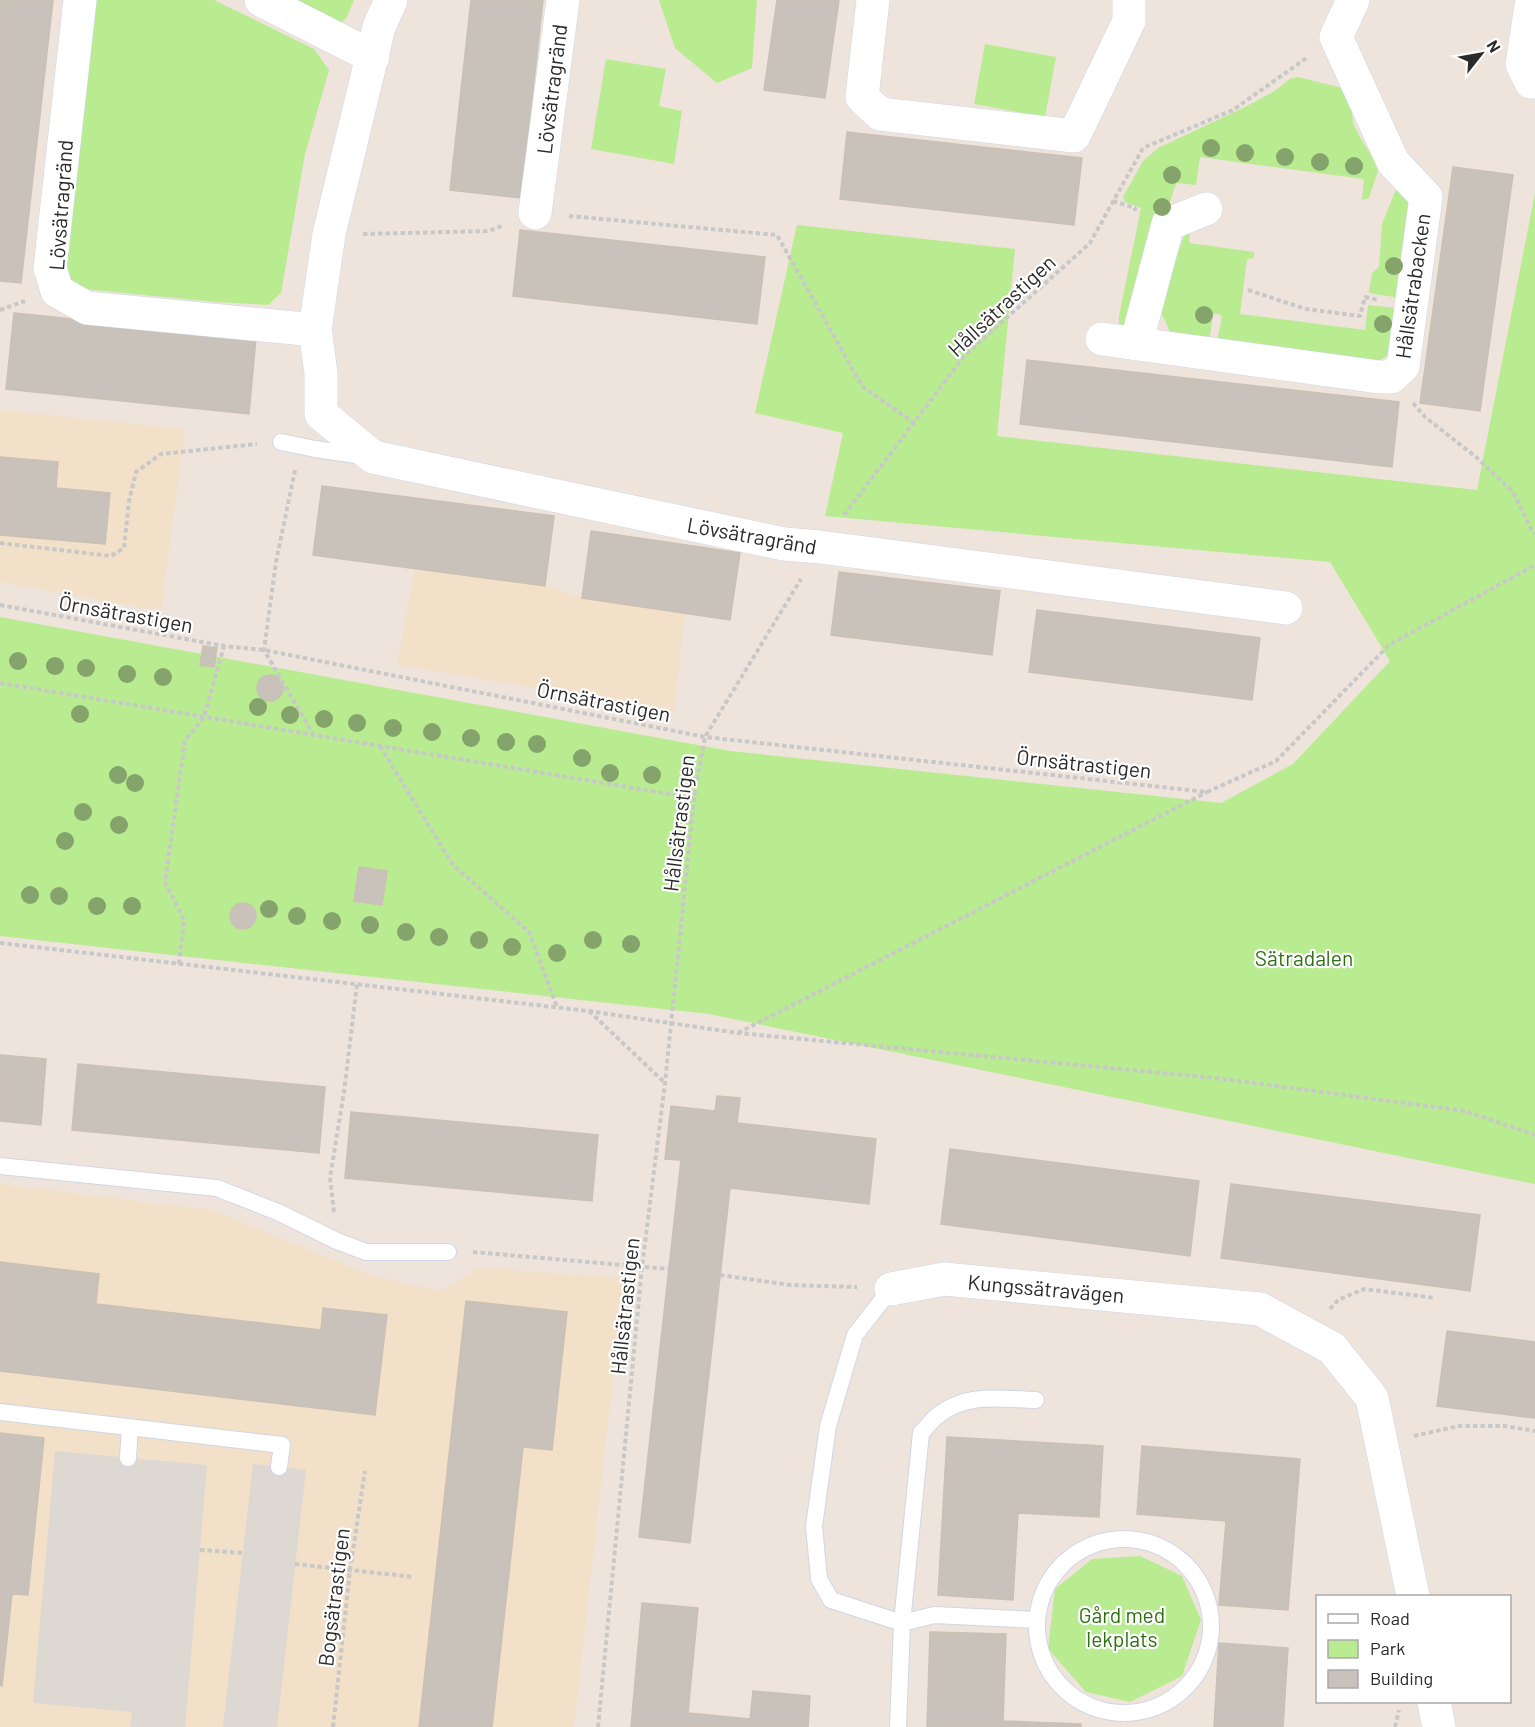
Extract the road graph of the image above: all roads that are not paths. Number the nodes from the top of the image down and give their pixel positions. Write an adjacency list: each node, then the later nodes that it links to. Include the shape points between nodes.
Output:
1 (80, 0): 13 (street, Lövsätragränd, via 50,268 57,291 87,308)
2 (261, 0): 9 (street)
3 (391, 0): 9 (street, Lövsätragränd, via 379,27)
4 (562, 0): 12 (street, Lövsätragränd)
5 (873, 0): 6 (street, via 862,97 880,114 1074,136 1129,21)
6 (1130, 0)
7 (1353, 0): 15 (street, Hållsätrabacken, via 1336,37 1393,162 1426,197 1403,366 1391,377 1378,378)
8 (1532, 0): 10 (street, via 1522,64 1531,82)
9 (373, 57): 13 (street, Lövsätragränd, via 329,234)
10 (1535, 82)
11 (1206, 208): 15 (street, via 1168,224)
12 (536, 213)
13 (315, 330): 17 (street, Lövsätragränd, via 321,414)
14 (1102, 339): 15 (street, Hållsätrabacken)
15 (1136, 344)
16 (281, 442): 17 (lane)
17 (373, 458): 18 (street, Lövsätragränd, via 784,544)
18 (1286, 608)
19 (0, 1166): 20 (lane, via 217,1188 366,1252)
20 (448, 1252)
21 (891, 1289): 27 (street, Kungssätravägen, via 944,1279 1260,1308 1332,1348 1372,1398); 29 (lane, via 855,1335 828,1426 814,1526 819,1579 831,1600)
22 (1036, 1400): 29 (lane, via 974,1398 936,1417 921,1433)
23 (0, 1412): 24 (lane)
24 (130, 1427): 25 (lane); 26 (lane, via 282,1445)
25 (128, 1458)
26 (279, 1467)
27 (1413, 1595)
28 (1037, 1620): 29 (lane, via 934,1615); 31 (lane, via 1038,1646 1054,1679 1082,1703); 31 (lane, via 1037,1610 1051,1576 1078,1551 1113,1539 1149,1542 1181,1559 1206,1597 1212,1624 1205,1660 1184,1690 1153,1709)
29 (902, 1623): 32 (lane)
30 (1434, 1703): 33 (street)
31 (1116, 1720)
32 (898, 1727)
33 (1439, 1727)

